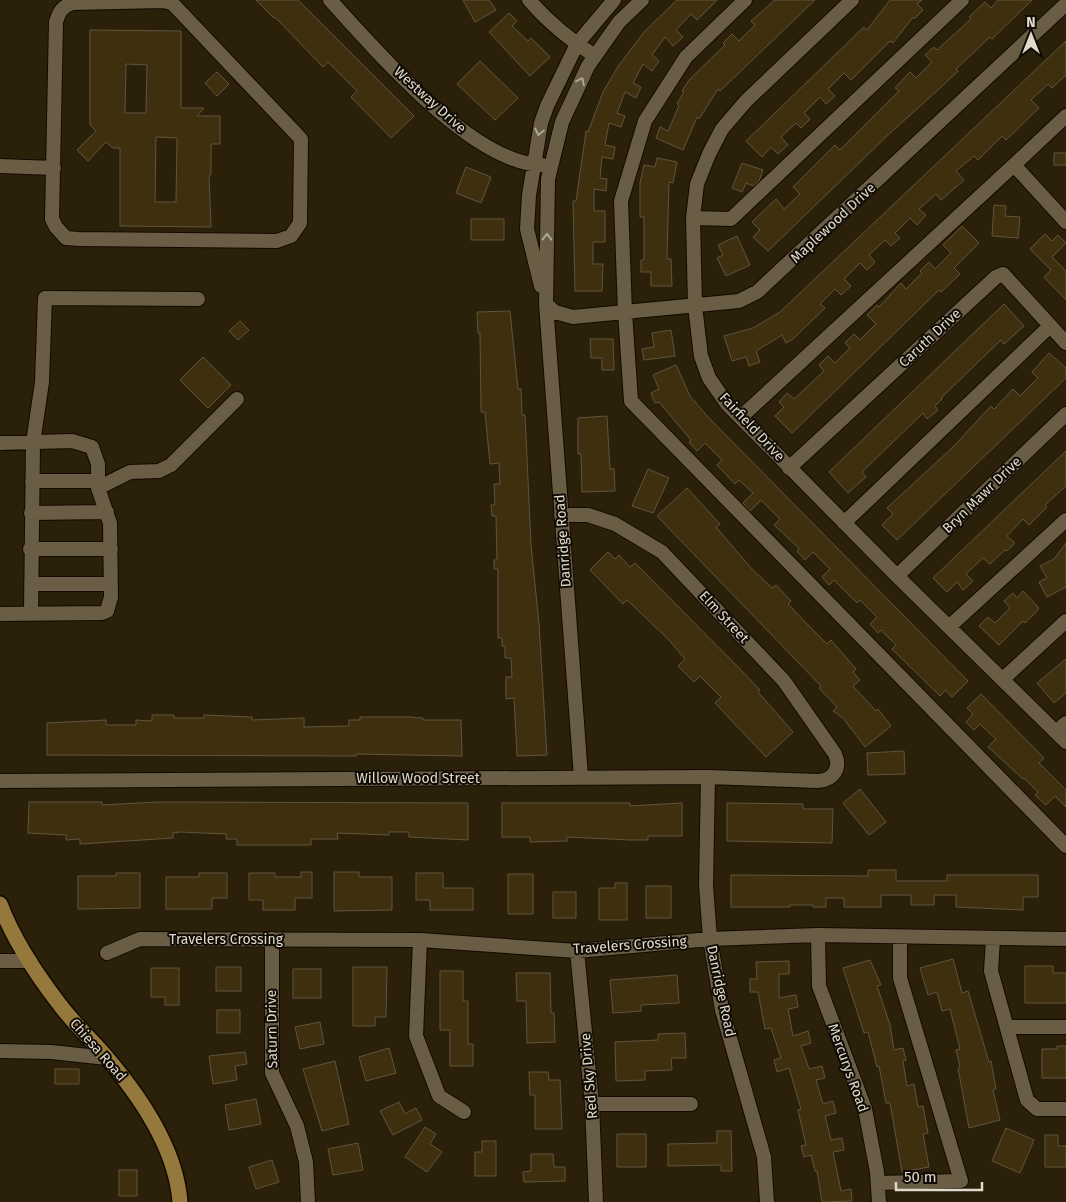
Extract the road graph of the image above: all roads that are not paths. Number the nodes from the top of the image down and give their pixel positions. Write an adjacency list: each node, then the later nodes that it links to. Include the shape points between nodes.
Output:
1 (330, 0): 12 (street, Westway Drive, via 417,92 472,139)
2 (529, 0): 9 (street)
3 (614, 0): 9 (street, Danridge Road)
4 (642, 0): 10 (street, Danridge Road, via 618,22)
5 (745, 0): 22 (street, via 686,57 645,121 621,201)
6 (852, 0): 17 (street, Fairfield Drive, via 746,101 722,129 697,184)
7 (962, 0): 17 (street, via 731,219)
8 (1066, 4): 21 (street, Maplewood Drive, via 770,282 739,301)
9 (577, 44): 10 (street); 12 (street, Danridge Road, one-way to 12, via 547,106)
10 (595, 56): 15 (street, Danridge Road, one-way to 10, via 562,122)
11 (1066, 116): 13 (street)
12 (533, 165): 15 (street, Westway Drive); 20 (street, Danridge Road, via 527,229)
13 (1014, 165): 18 (street); 27 (street)
14 (0, 166): 16 (street)
15 (551, 166): 20 (street, Danridge Road, one-way to 15, via 548,179)
16 (54, 168): 16 (street, via 52,219 66,238 277,241 291,236 300,223 301,139 172,3 72,3 59,12 56,22)
17 (693, 218): 21 (street, Fairfield Drive)
18 (1066, 222)
19 (198, 299): 29 (street, via 45,298 42,382)
20 (546, 304): 22 (street, Maplewood Drive, via 555,312 573,317); 35 (street, Danridge Road)
21 (695, 306): 22 (street, Maplewood Drive); 27 (street, Fairfield Drive, via 701,356 709,378 727,404)
22 (625, 312): 53 (street, via 631,401)
23 (1050, 326): 24 (street, Caruth Drive); 30 (street, Caruth Drive, via 1003,274 996,276); 37 (street)
24 (1066, 344)
25 (237, 399): 32 (street, via 171,465 159,471 130,472)
26 (1066, 414): 40 (street, Bryn Mawr Drive)
27 (741, 417): 30 (street, Fairfield Drive)
28 (0, 443): 29 (street)
29 (33, 443): 31 (street); 32 (street, via 72,441 92,447 98,464)
30 (789, 468): 37 (street, Fairfield Drive)
31 (32, 481): 32 (street); 34 (street)
32 (98, 484): 33 (street)
33 (107, 512): 34 (street); 39 (street)
34 (31, 513): 38 (street)
35 (561, 515): 49 (street, Elm Street, via 588,515 615,524 662,552 784,681 836,754 838,765); 50 (street, Danridge Road)
36 (1066, 520): 46 (street)
37 (844, 523): 40 (street, Fairfield Drive)
38 (30, 549): 39 (street); 41 (street)
39 (111, 549): 42 (street)
40 (897, 576): 46 (street, Fairfield Drive)
41 (31, 584): 42 (street); 44 (street)
42 (111, 584): 44 (street, via 110,606 102,613)
43 (0, 614): 44 (street)
44 (31, 614)
45 (1066, 621): 47 (street)
46 (950, 626): 47 (street, Fairfield Drive)
47 (1003, 680): 48 (street, Fairfield Drive)
48 (1063, 732)
49 (833, 775): 51 (street, Willow Wood Street, via 818,781)
50 (581, 777): 51 (street, Willow Wood Street); 52 (street, Willow Wood Street)
51 (708, 777): 58 (street, Danridge Road, via 706,885)
52 (0, 781)
53 (1066, 846)
54 (0, 904): 65 (main road, Chiesa Road, via 11,932)
55 (818, 935): 56 (street, Travelers Crossing); 58 (street, Travelers Crossing); 74 (street, Mercurys Road, via 819,986 864,1109)
56 (900, 937): 59 (street, Travelers Crossing); 74 (street, via 900,978 961,1181)
57 (272, 939): 61 (street, Travelers Crossing); 63 (street, Travelers Crossing, via 140,939); 76 (street, Saturn Drive, via 272,1073 297,1126 306,1162)
58 (710, 939): 62 (street, Travelers Crossing); 78 (street, Danridge Road, via 722,1010 764,1158)
59 (993, 939): 60 (street, Travelers Crossing); 66 (street, via 991,971)
60 (1066, 939)
61 (420, 940): 62 (street, Travelers Crossing); 73 (street, via 416,1036 439,1096)
62 (577, 951): 70 (street, Red Sky Drive)
63 (107, 953)
64 (0, 962): 65 (street)
65 (30, 962): 69 (main road, Chiesa Road, via 60,1006)
66 (1007, 1027): 67 (street); 72 (street, via 1027,1100 1037,1109)
67 (1066, 1027)
68 (0, 1051): 69 (street)
69 (107, 1058): 75 (main road, Chiesa Road, via 151,1118 175,1171)
70 (592, 1104): 71 (street); 77 (street, Red Sky Drive)
71 (692, 1104)
72 (1066, 1109)
73 (464, 1112)
74 (878, 1183): 79 (street, Mercurys Road)
75 (180, 1202)
76 (308, 1202)
77 (596, 1202)
78 (767, 1202)
79 (879, 1202)

